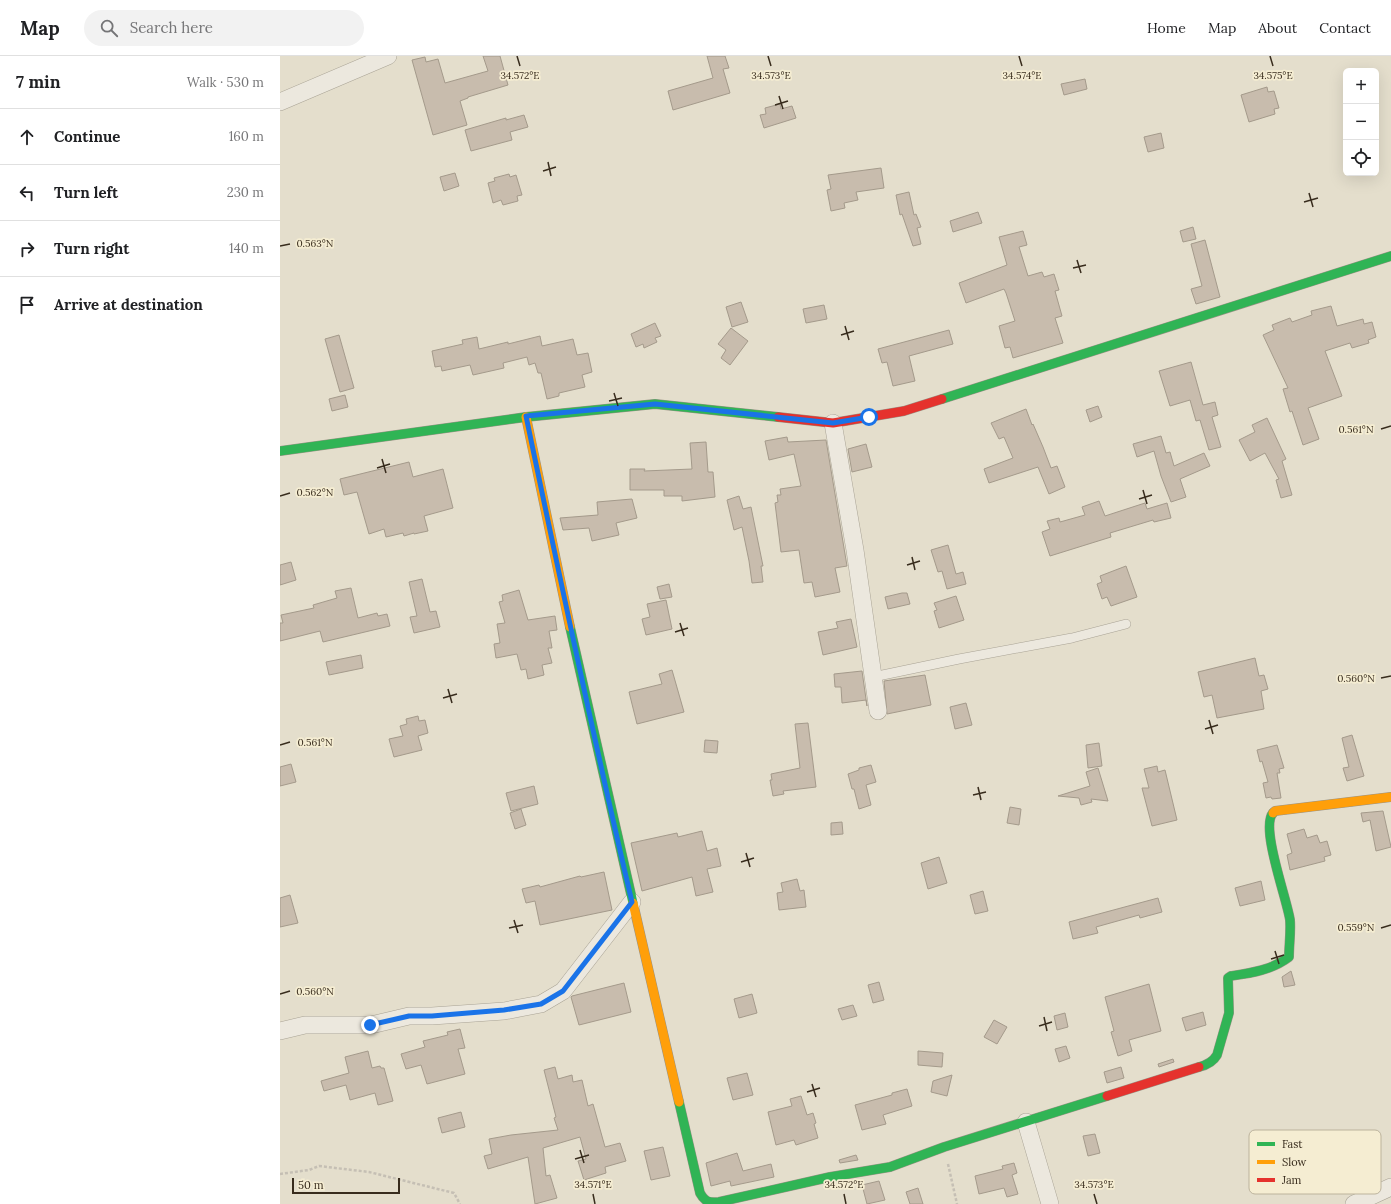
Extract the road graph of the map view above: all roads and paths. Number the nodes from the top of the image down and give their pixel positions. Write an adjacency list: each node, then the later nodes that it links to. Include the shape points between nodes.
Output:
1 (388, 56): 2 (street)
2 (280, 102)
3 (1391, 256): 5 (street, via 904,411)
4 (526, 416): 5 (street, via 655,404); 6 (street); 11 (street)
5 (833, 423): 8 (street)
6 (280, 451)
7 (1126, 624): 8 (lane, via 1072,638)
8 (873, 677): 9 (street)
9 (878, 711)
10 (1391, 796): 13 (street, via 1275,811 1270,815 1269,828 1290,920 1289,957 1283,963 1228,978 1229,1013 1218,1055 1214,1060 1206,1065)
11 (632, 902): 12 (street, via 563,991 541,1004 504,1010 409,1016 370,1025 305,1025); 14 (street, via 700,1193 704,1200 709,1203 719,1202 830,1177 890,1167)
12 (280, 1031)
13 (1026, 1122): 14 (street); 22 (street)
14 (944, 1148): 21 (path)
15 (280, 1174): 20 (path, via 319,1166 369,1172 454,1193)
16 (1391, 1187): 17 (street)
17 (1381, 1192)
18 (1377, 1194): 19 (street)
19 (1360, 1203)
20 (460, 1204)
21 (957, 1204)
22 (1050, 1204)

